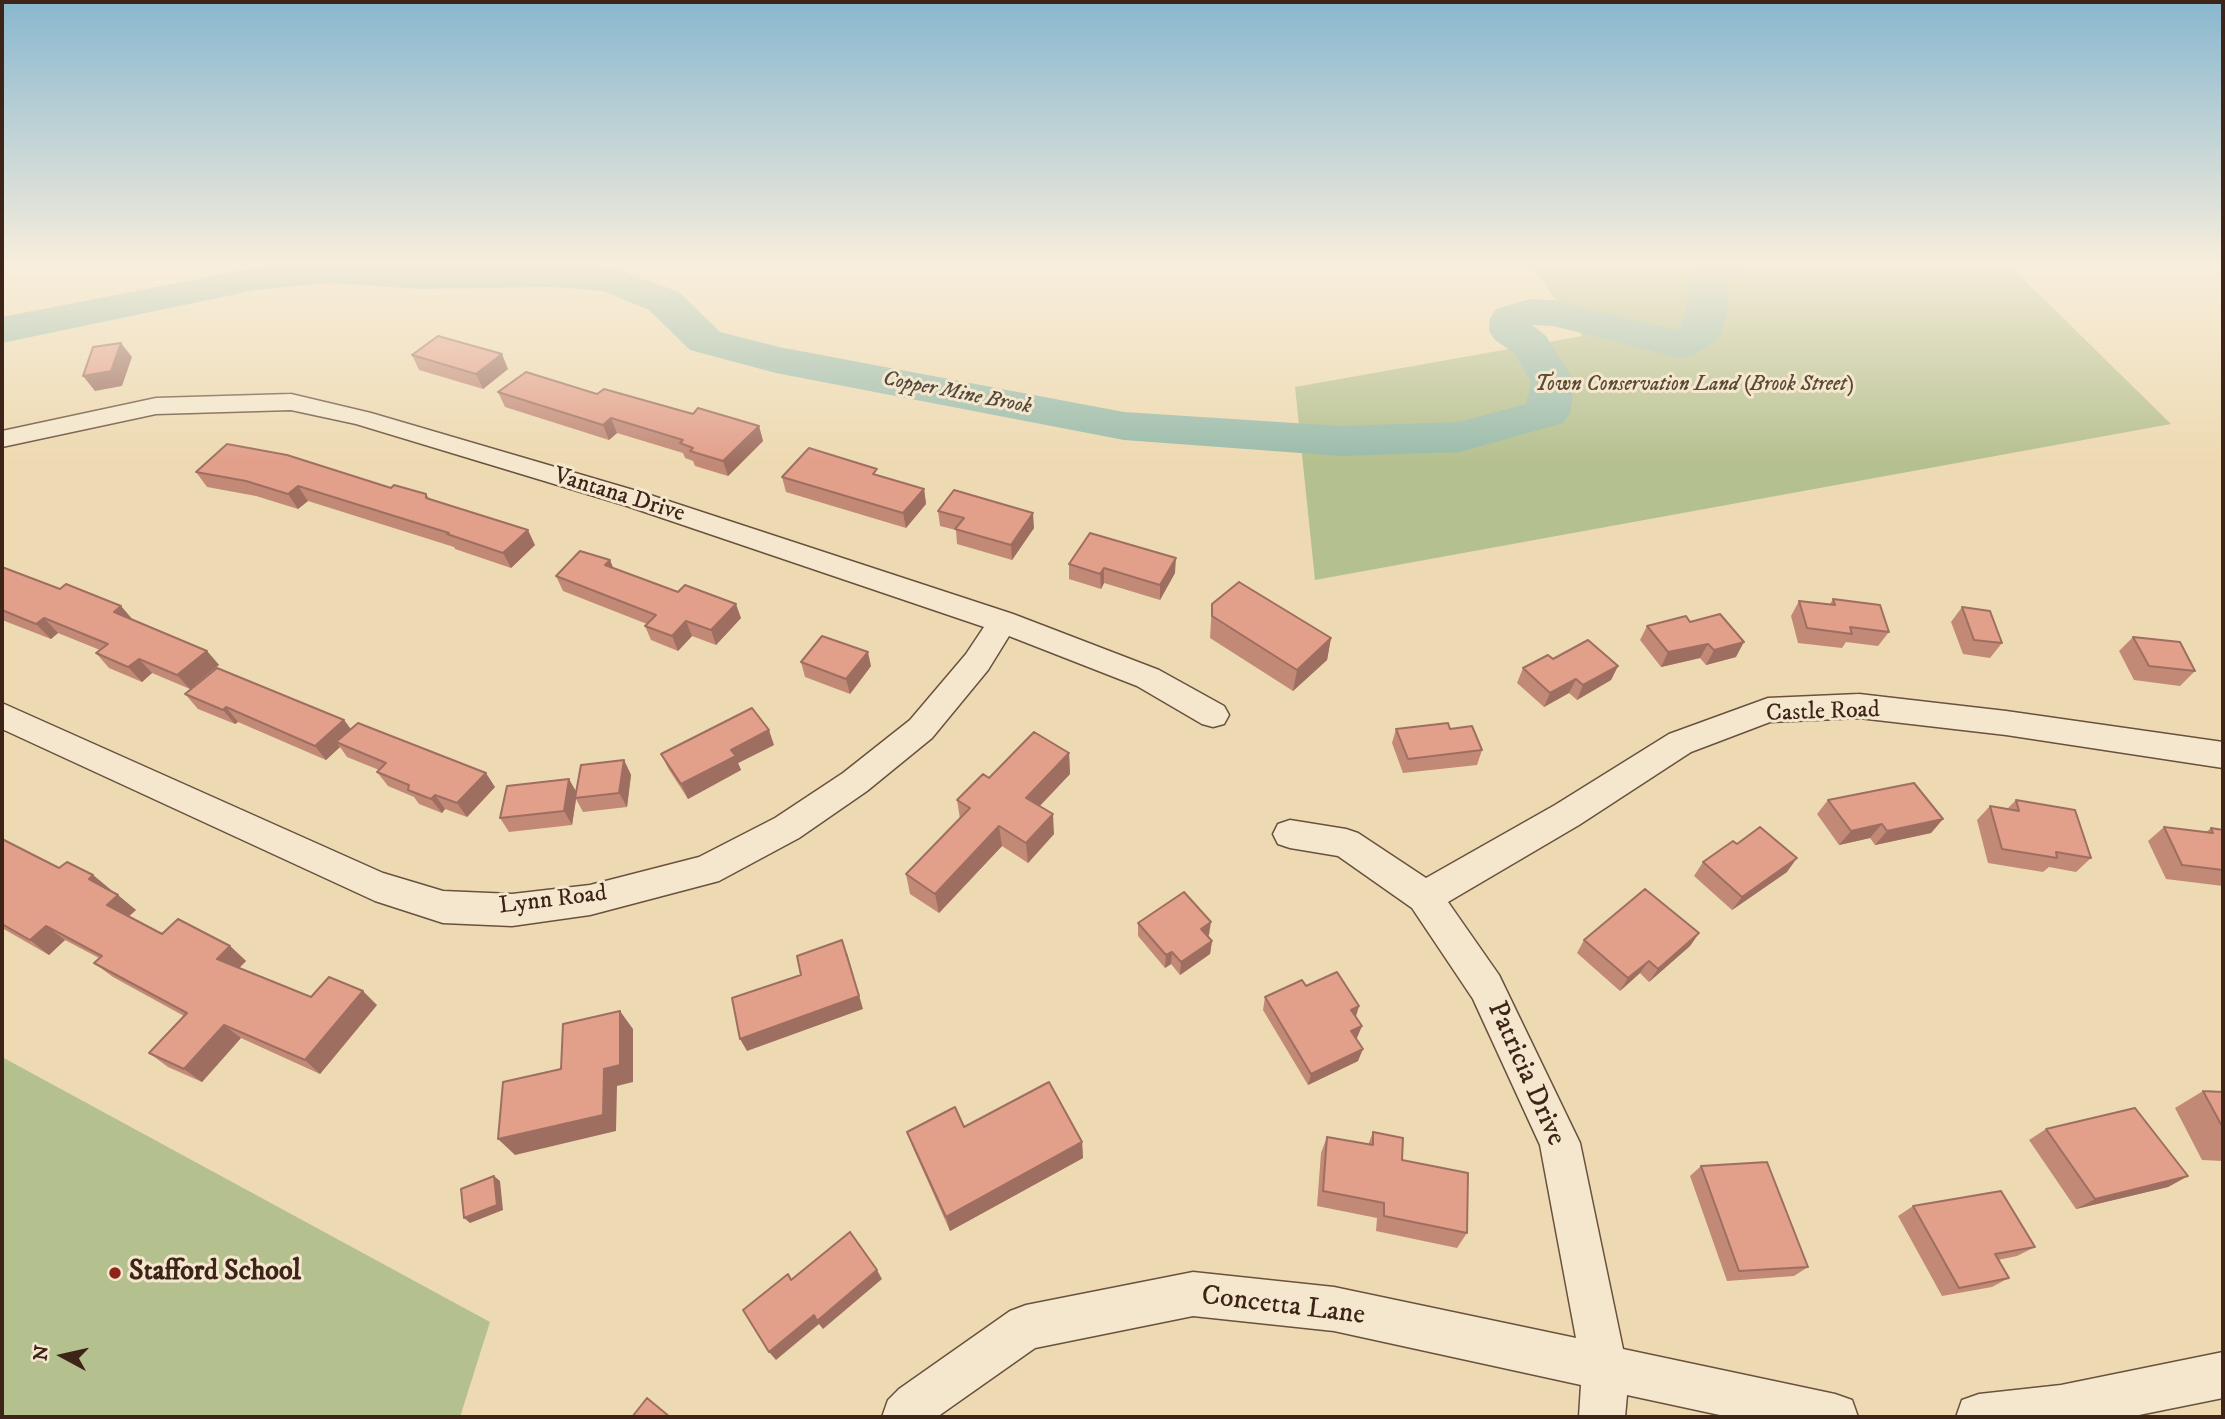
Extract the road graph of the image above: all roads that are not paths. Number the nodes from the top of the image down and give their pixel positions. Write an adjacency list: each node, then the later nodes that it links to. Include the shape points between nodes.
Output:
1 (2, 439): 2 (street, Vantana Drive, via 156,406 291,402 362,418 637,500)
2 (1003, 622): 3 (street, Lynn Road, via 977,662 921,729 787,828 707,870 590,900 512,910 443,907 375,886); 4 (street, Vantana Drive, via 1148,678)
3 (2, 715)
4 (1213, 715)
5 (2223, 755): 7 (street, Castle Road, via 1859,706 1769,710 1680,743 1567,816)
6 (1290, 834): 7 (street, Patricia Drive, via 1346,842)
7 (1425, 897): 8 (street, Patricia Drive, via 1486,987 1560,1143)
8 (1605, 1370): 10 (street, Concetta Lane, via 1334,1309 1193,1294 1026,1327 915,1405); 11 (street, Patricia Drive); 12 (street, Concetta Lane)
9 (2223, 1375): 13 (street, via 2061,1408)
10 (905, 1417)
11 (1602, 1417)
12 (1835, 1417)
13 (1979, 1417)

